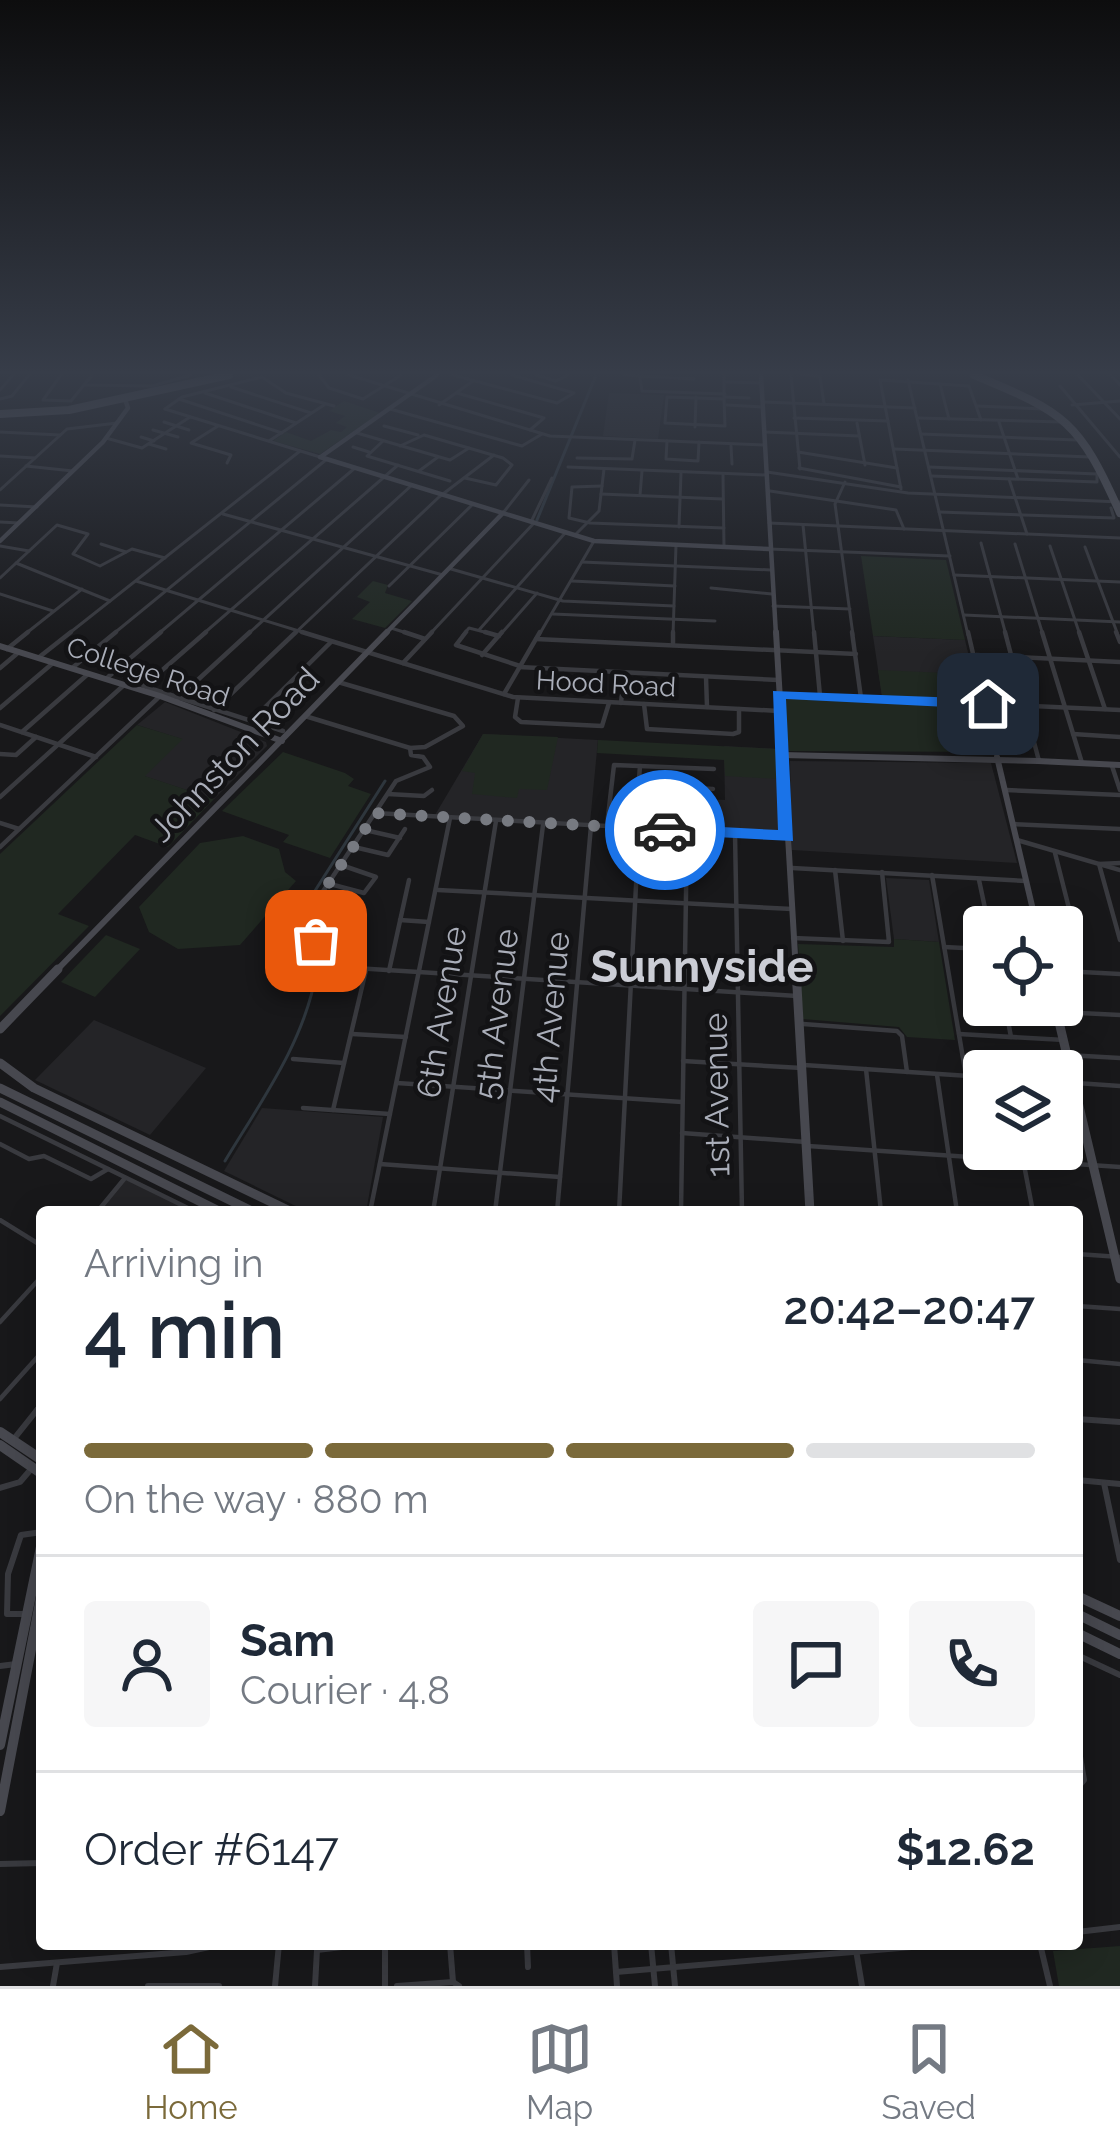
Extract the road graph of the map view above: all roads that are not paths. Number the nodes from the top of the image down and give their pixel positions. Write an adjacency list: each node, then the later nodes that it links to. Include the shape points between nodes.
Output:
1 (928, 467): 31 (street)
2 (24, 468): 41 (street)
3 (46, 468): 22 (street)
4 (76, 468): 22 (street)
5 (279, 468): 58 (street)
6 (313, 468): 61 (street)
7 (354, 468): 72 (street)
8 (357, 468): 30 (street)
9 (394, 468): 30 (street)
10 (407, 468): 25 (street)
11 (424, 468): 25 (street)
12 (478, 468): 32 (street)
13 (512, 468): 32 (street, via 490,486)
14 (580, 468): 21 (street)
15 (767, 468): 28 (street)
16 (800, 468): 17 (street, via 901,488)
17 (897, 468)
18 (948, 468): 24 (street)
19 (1094, 468): 29 (street)
20 (1098, 468): 53 (main road)
21 (604, 469): 23 (street); 40 (street)
22 (74, 470): 54 (street)
23 (642, 470): 26 (street); 46 (street)
24 (1015, 470): 29 (street); 35 (street)
25 (419, 471): 37 (street)
26 (681, 472): 27 (street); 47 (street)
27 (723, 473): 28 (street); 49 (street)
28 (767, 473): 38 (street); 42 (street)
29 (1097, 474): 35 (street, via 1096,482)
30 (383, 476): 39 (street); 77 (street)
31 (931, 476): 34 (street); 45 (street)
32 (465, 478): 43 (street)
33 (551, 478): 62 (street)
34 (1009, 479): 35 (street); 48 (street)
35 (1018, 479)
36 (529, 480): 56 (street)
37 (450, 481)
38 (845, 482): 45 (street); 50 (street)
39 (412, 485): 43 (street); 86 (street)
40 (602, 486): 44 (street); 63 (street, via 571,489 567,515)
41 (0, 490)
42 (767, 490): 50 (street); 64 (street)
43 (443, 494): 51 (street); 93 (street)
44 (601, 494): 46 (street); 63 (street)
45 (934, 494): 48 (street); 55 (street)
46 (640, 495): 47 (street)
47 (680, 497): 49 (street); 69 (street)
48 (1015, 497): 53 (street); 59 (street)
49 (723, 499): 70 (street)
50 (836, 499): 68 (street); 71 (street, via 899,511)
51 (473, 504): 56 (street); 98 (street)
52 (0, 505): 54 (street)
53 (1116, 506): 59 (street, via 1114,518)
54 (37, 507): 65 (street)
55 (939, 512): 59 (street); 73 (street)
56 (503, 513): 62 (street); 101 (street, Johnston Road)
57 (639, 513): 67 (street)
58 (220, 514): 61 (street); 95 (street)
59 (1021, 515): 75 (street)
60 (0, 522): 65 (street)
61 (250, 522): 72 (street); 117 (street)
62 (532, 522): 74 (street); 105 (street)
63 (587, 523): 67 (street); 74 (street)
64 (769, 523): 66 (street); 88 (street)
65 (19, 524): 79 (street)
66 (803, 524): 68 (street); 89 (street)
67 (638, 525): 69 (street)
68 (838, 526): 71 (street); 91 (street)
69 (680, 527): 70 (street)
70 (724, 529): 85 (street)
71 (904, 529): 73 (street)
72 (281, 530): 77 (street); 122 (street)
73 (943, 530): 75 (street); 94 (street)
74 (570, 534): 78 (street); 114 (street)
75 (1027, 534): 76 (street)
76 (1120, 538)
77 (312, 539): 86 (street); 128 (street)
78 (594, 541): 83 (street); 96 (street)
79 (0, 543): 90 (street)
80 (981, 543): 103 (street)
81 (101, 544): 92 (street)
82 (1015, 544): 106 (street)
83 (676, 545): 85 (street); 99 (street)
84 (1050, 546): 107 (street)
85 (724, 547): 88 (street)
86 (344, 548): 93 (street); 135 (street)
87 (1085, 548): 110 (street)
88 (770, 549): 89 (street); 100 (street)
89 (806, 550): 91 (street); 126 (street)
90 (29, 551): 92 (street, via 57,525 88,534 73,554 100,566); 97 (street)
91 (842, 551): 94 (street); 127 (street)
92 (126, 552): 95 (street)
93 (376, 556): 98 (street); 141 (street)
94 (950, 556): 102 (street)
95 (164, 558): 108 (street)
96 (582, 562): 99 (street); 109 (street)
97 (16, 563): 104 (street); 116 (street)
98 (410, 566): 101 (street); 112 (street)
99 (675, 566): 100 (street); 113 (street)
100 (771, 570): 120 (street)
101 (446, 572): 105 (street); 139 (street, Johnston Road)
102 (954, 575): 103 (street); 131 (street)
103 (990, 577): 106 (street); 132 (street)
104 (0, 578)
105 (483, 578): 114 (street); 143 (street)
106 (1026, 578): 107 (street); 133 (street)
107 (1061, 580): 110 (street); 136 (street)
108 (136, 581): 117 (street, Hood Road); 123 (street)
109 (571, 581): 113 (street); 121 (street)
110 (1098, 581): 111 (street); 138 (street)
111 (1120, 582)
112 (389, 586)
113 (674, 586): 124 (street)
114 (517, 587): 118 (street); 140 (street)
115 (711, 588): 120 (street)
116 (82, 590): 123 (street); 129 (street)
117 (166, 590): 122 (street, Hood Road); 165 (street)
118 (537, 592): 121 (street); 142 (street)
119 (0, 594): 129 (street)
120 (772, 594): 125 (street)
121 (560, 599): 124 (street); 130 (street)
122 (198, 600): 128 (street, Hood Road); 166 (street)
123 (110, 601): 157 (street)
124 (674, 606): 134 (street)
125 (773, 606): 126 (street); 149 (street)
126 (811, 608): 127 (street); 151 (street)
127 (850, 609): 153 (street)
128 (231, 610): 135 (street, Hood Road); 174 (street)
129 (53, 611): 148 (street)
130 (552, 614): 134 (street); 144 (street)
131 (964, 615): 132 (street); 155 (street)
132 (1001, 616): 133 (street); 156 (street)
133 (1038, 618): 136 (street); 158 (street)
134 (673, 619): 137 (street); 147 (street)
135 (263, 620): 141 (street, Hood Road); 179 (street)
136 (1075, 620): 138 (street); 159 (street)
137 (715, 621)
138 (1116, 622): 146 (street)
139 (391, 628): 143 (street); 152 (street, Johnston Road)
140 (479, 630): 142 (street); 154 (street, via 468,629 456,646)
141 (296, 632): 145 (street, Hood Road); 192 (street)
142 (499, 636): 154 (street)
143 (425, 639): 162 (street)
144 (536, 639): 147 (street); 163 (street)
145 (331, 642): 152 (street, Hood Road); 196 (street)
146 (1120, 642)
147 (673, 645): 149 (street)
148 (3, 648): 150 (street, College Road)
149 (776, 650): 151 (street); 171 (street)
150 (19, 652): 157 (street, College Road); 164 (street)
151 (815, 652): 153 (street); 177 (street)
152 (366, 653): 162 (street, Hood Road); 172 (street, Johnston Road)
153 (856, 654): 181 (street)
154 (482, 655): 163 (street)
155 (974, 655): 156 (street); 185 (street)
156 (1012, 657): 158 (street); 186 (street)
157 (38, 658): 161 (street, College Road)
158 (1050, 659): 159 (street); 188 (street)
159 (1089, 661): 160 (street); 191 (street)
160 (1120, 662)
161 (53, 663): 165 (street, College Road); 189 (street)
162 (403, 664): 175 (street, Hood Road)
163 (520, 667): 167 (street); 175 (street)
164 (0, 668)
165 (71, 668): 168 (street, College Road)
166 (115, 671): 170 (street); 174 (street)
167 (624, 673): 169 (street); 183 (street)
168 (88, 674): 170 (street, College Road); 199 (street)
169 (706, 677): 171 (street); 187 (street)
170 (105, 679): 173 (street, College Road)
171 (778, 680): 176 (street)
172 (338, 682): 195 (street, Johnston Road); 206 (street, via 457,717 463,727)
173 (124, 685): 178 (street, College Road); 205 (street)
174 (144, 686): 179 (street)
175 (503, 694): 180 (street, Hood Road)
176 (778, 694): 177 (street); 194 (street)
177 (820, 696): 181 (street)
178 (160, 697): 202 (street, College Road); 209 (street)
179 (178, 698): 192 (street)
180 (518, 698): 182 (street, Hood Road); 182 (street, via 516,720 560,724 605,725)
181 (861, 698): 185 (street)
182 (609, 703): 183 (street, Hood Road)
183 (621, 703): 184 (street, Hood Road)
184 (644, 704): 187 (street, Hood Road); 190 (street, via 647,729 712,733 737,733)
185 (984, 704): 186 (street); 210 (street)
186 (1025, 706): 188 (street); 211 (street)
187 (706, 707): 190 (street, Hood Road)
188 (1065, 707): 191 (street); 201 (street)
189 (0, 708)
190 (739, 709): 194 (street, Hood Road)
191 (1105, 709): 193 (street)
192 (214, 710): 196 (street)
193 (1120, 710)
194 (779, 711): 208 (street)
195 (305, 716): 202 (street, Johnston Road); 206 (street)
196 (250, 721): 202 (street)
197 (0, 725): 198 (street)
198 (8, 728): 199 (street); 200 (street)
199 (22, 732): 203 (street)
200 (0, 734)
201 (1073, 734): 204 (street); 212 (street)
202 (282, 736): 292 (street, Johnston Road)
203 (36, 737): 205 (street); 207 (street, via 16,755)
204 (1120, 737)
205 (58, 744): 209 (street); 220 (street)
206 (410, 748): 219 (street, via 430,767 399,778)
207 (0, 754)
208 (782, 755): 210 (street); 237 (street)
209 (96, 757): 233 (street)
210 (998, 759): 211 (street); 217 (street)
211 (1040, 761): 212 (street)
212 (1082, 763): 213 (street)
213 (1116, 765): 218 (street)
214 (640, 766): 215 (street); 215 (street, via 712,769 711,789); 221 (street, via 613,766)
215 (639, 785): 221 (street, via 635,806)
216 (432, 790): 219 (street)
217 (1004, 790): 218 (street); 227 (street)
218 (1120, 792)
219 (388, 794): 222 (street)
220 (0, 797)
221 (608, 805): 229 (street)
222 (376, 813): 223 (street); 234 (street)
223 (450, 818): 224 (street); 254 (street)
224 (496, 820): 226 (street); 255 (street, 6th Avenue)
225 (0, 823): 233 (street)
226 (544, 823): 228 (street); 257 (street, 5th Avenue)
227 (1013, 824): 232 (street); 239 (street)
228 (591, 826): 229 (street); 258 (street, 4th Avenue)
229 (607, 826): 230 (street)
230 (639, 828): 235 (street); 259 (street)
231 (405, 829): 238 (street)
232 (1120, 829)
233 (19, 830): 240 (street)
234 (365, 830): 238 (street); 241 (street)
235 (687, 831): 236 (street); 260 (street)
236 (735, 833): 237 (street); 261 (street, 1st Avenue)
237 (787, 836): 246 (street)
238 (400, 838): 241 (street, via 387,855)
239 (1017, 840): 242 (street); 252 (street)
240 (0, 847)
241 (354, 847): 244 (street)
242 (1054, 851): 243 (street); 264 (street)
243 (1099, 864): 245 (street); 270 (street)
244 (342, 866): 253 (street); 253 (street, via 376,877 363,893)
245 (1120, 866)
246 (789, 868): 247 (street); 266 (street)
247 (835, 870): 248 (street); 271 (street)
248 (882, 872): 249 (street); 271 (street, via 889,942)
249 (932, 875): 250 (street); 272 (street)
250 (979, 878): 252 (street); 262 (street)
251 (409, 880): 267 (street)
252 (1026, 880): 263 (street)
253 (331, 884): 256 (street)
254 (436, 890): 255 (street); 268 (street)
255 (485, 892): 257 (street); 280 (street, 6th Avenue)
256 (325, 894): 265 (street, via 324,903); 274 (street, via 309,922 321,952)
257 (535, 896): 258 (street); 281 (street, 5th Avenue)
258 (585, 898): 259 (street); 282 (street, 4th Avenue)
259 (635, 900): 260 (street); 283 (street)
260 (686, 903): 261 (street); 284 (street)
261 (736, 906): 266 (street); 285 (street, 1st Avenue)
262 (985, 906)
263 (1032, 906)
264 (1068, 906)
265 (338, 908): 274 (street, via 325,943); 274 (street, via 349,914)
266 (791, 909): 269 (street)
267 (400, 920): 268 (street); 276 (street)
268 (429, 922): 278 (street)
269 (793, 938): 271 (street); 286 (street)
270 (1120, 940)
271 (842, 941)
272 (944, 946): 273 (street); 294 (street)
273 (963, 947)
274 (334, 958): 275 (street, via 339,967)
275 (366, 970): 276 (street); 293 (street)
276 (389, 971): 278 (street)
277 (1083, 972): 279 (street)
278 (419, 973): 280 (street); 295 (street)
279 (1120, 974)
280 (471, 976): 281 (street); 315 (street, 6th Avenue)
281 (524, 979): 282 (street); 317 (street, 5th Avenue)
282 (577, 982): 283 (street); 318 (street, 4th Avenue)
283 (631, 986): 284 (street); 319 (street)
284 (684, 989): 285 (street); 302 (street)
285 (738, 992): 286 (street); 306 (street, 1st Avenue)
286 (797, 996): 289 (street)
287 (1083, 1011): 288 (street)
288 (1120, 1015)
289 (799, 1024): 307 (street); 309 (street, via 900,1033)
290 (1009, 1026): 296 (street)
291 (1060, 1026): 297 (street)
292 (0, 1029)
293 (351, 1034): 295 (street); 305 (street)
294 (959, 1034): 296 (street); 303 (street)
295 (406, 1037): 312 (street)
296 (1011, 1037): 297 (street)
297 (1064, 1040): 298 (street)
298 (1066, 1050)
299 (1083, 1056): 300 (street)
300 (1120, 1058)
301 (293, 1059): 305 (street)
302 (683, 1060): 306 (street); 321 (street)
303 (963, 1062)
304 (0, 1063): 346 (street, via 34,1088)
305 (344, 1063): 323 (street)
306 (739, 1064): 307 (street); 328 (street, 1st Avenue)
307 (802, 1067): 308 (street); 331 (street)
308 (866, 1069): 309 (street); 332 (street)
309 (908, 1072): 310 (street)
310 (936, 1074): 311 (street); 334 (street)
311 (963, 1076)
312 (397, 1083): 315 (street); 324 (street)
313 (1083, 1084): 314 (street)
314 (1120, 1086)
315 (453, 1087): 317 (street); 341 (street, 6th Avenue)
316 (0, 1088): 350 (street)
317 (511, 1090): 318 (street); 343 (street, 5th Avenue)
318 (567, 1094): 319 (street); 344 (street, 4th Avenue)
319 (625, 1098): 321 (street); 355 (street)
320 (0, 1102): 349 (street)
321 (682, 1102): 327 (street)
322 (303, 1108): 323 (street)
323 (333, 1110): 324 (street)
324 (390, 1114): 336 (street)
325 (2, 1119): 329 (street)
326 (1083, 1122): 338 (street)
327 (682, 1133): 328 (street); 356 (street)
328 (741, 1137): 331 (street); 357 (street, 1st Avenue)
329 (55, 1143): 333 (street); 340 (street)
330 (0, 1144): 333 (street, via 29,1159)
331 (806, 1144): 332 (street); 358 (street)
332 (874, 1151): 334 (street); 359 (street)
333 (44, 1156): 340 (street, via 91,1179)
334 (948, 1156): 335 (street); 360 (street)
335 (963, 1157)
336 (380, 1164): 341 (street); 351 (street)
337 (1083, 1164): 338 (street)
338 (1093, 1165): 339 (street); 365 (street)
339 (1120, 1167)
340 (108, 1168): 345 (street)
341 (440, 1168): 343 (street); 352 (street, 6th Avenue)
342 (1025, 1170): 361 (street)
343 (500, 1172): 344 (street); 353 (street, 5th Avenue)
344 (560, 1177): 354 (street, 4th Avenue)
345 (125, 1178): 347 (street); 348 (street)
346 (270, 1205)
347 (102, 1206)
348 (183, 1206)
349 (209, 1206)
350 (243, 1206)
351 (371, 1206)
352 (434, 1206)
353 (496, 1206)
354 (557, 1206)
355 (619, 1206)
356 (681, 1206)
357 (742, 1206)
358 (810, 1206)
359 (880, 1206)
360 (956, 1206)
361 (1032, 1206)
362 (0, 1220): 363 (street)
363 (36, 1242)
364 (1083, 1254): 365 (street)
365 (1117, 1257): 366 (street)
366 (1120, 1279)
367 (36, 1283): 370 (street)
368 (1083, 1306): 369 (street)
369 (1120, 1309)
370 (0, 1322)
371 (36, 1359): 374 (street)
372 (1083, 1361): 373 (street)
373 (1120, 1364)
374 (0, 1399)
375 (36, 1411): 379 (street)
376 (1083, 1419): 377 (street)
377 (1120, 1422)
378 (0, 1432): 379 (street)
379 (13, 1440): 381 (street)
380 (0, 1445): 382 (street)
381 (36, 1464)
382 (36, 1465)
383 (36, 1469): 387 (street)
384 (1083, 1481): 385 (street)
385 (1104, 1483): 386 (street); 389 (street)
386 (1120, 1484)
387 (0, 1488)
388 (36, 1532): 392 (street, via 16,1541 3,1603 7,1615)
389 (1120, 1560)
390 (36, 1573): 392 (street)
391 (1083, 1598): 394 (street)
392 (28, 1614): 400 (street)
393 (36, 1614): 400 (street)
394 (1120, 1616)
395 (1083, 1617): 396 (street)
396 (1120, 1635)
397 (1083, 1636): 398 (street)
398 (1120, 1654)
399 (1083, 1658): 402 (street)
400 (23, 1663): 401 (street); 403 (street)
401 (0, 1666)
402 (1120, 1676)
403 (4, 1743): 404 (street)
404 (0, 1810)
405 (36, 1862): 406 (street)
406 (0, 1864)
407 (1120, 1927): 408 (street)
408 (1083, 1931)
409 (195, 1950): 421 (street)
410 (278, 1950): 431 (street)
411 (317, 1950): 432 (street)
412 (386, 1950): 433 (street)
413 (451, 1950): 427 (street)
414 (527, 1950): 423 (street)
415 (614, 1950): 426 (street)
416 (651, 1950): 425 (street)
417 (672, 1950): 424 (street)
418 (838, 1950): 424 (street)
419 (856, 1950): 438 (street)
420 (1041, 1950): 439 (street)
421 (57, 1963): 422 (street); 428 (street)
422 (0, 1967)
423 (528, 1967)
424 (673, 1968): 425 (street); 437 (street)
425 (653, 1969): 426 (street); 436 (street)
426 (616, 1972): 435 (street)
427 (456, 1984): 434 (street)
428 (53, 1986)
429 (148, 1986): 430 (street)
430 (220, 1986)
431 (275, 1986)
432 (315, 1986)
433 (385, 1986)
434 (398, 1986)
435 (617, 1986)
436 (655, 1986)
437 (675, 1986)
438 (862, 1986)
439 (1050, 1986)

